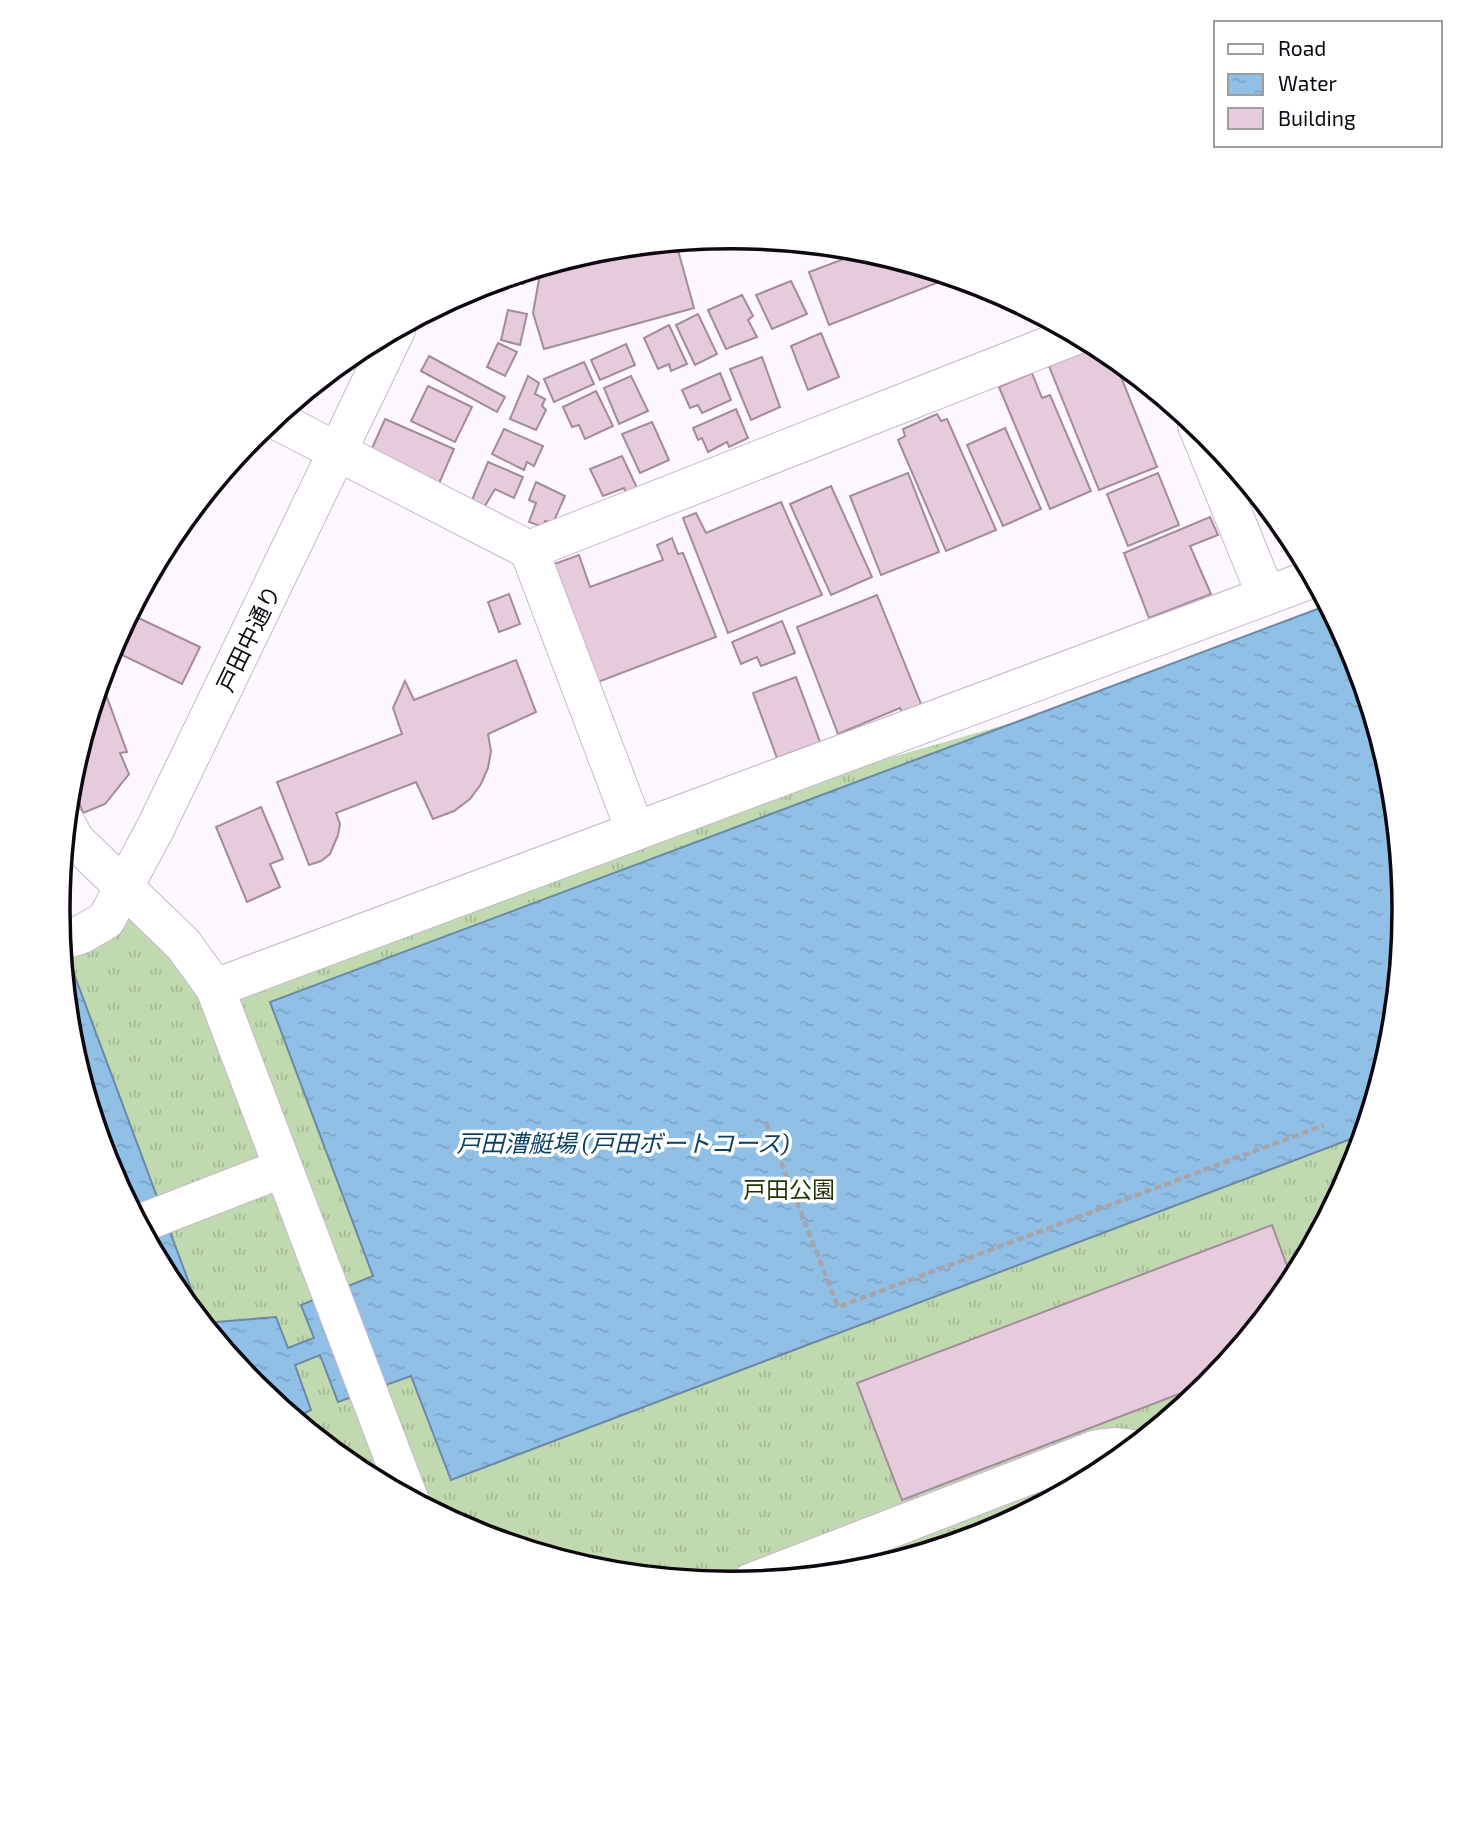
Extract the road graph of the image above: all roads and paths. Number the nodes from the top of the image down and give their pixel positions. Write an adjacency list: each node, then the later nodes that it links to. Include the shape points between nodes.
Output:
1 (1064, 340): 6 (street)
2 (390, 345): 4 (street, 戸田中通り)
3 (284, 424): 4 (street)
4 (338, 453): 6 (street); 11 (street, 戸田中通り)
5 (1208, 453): 8 (street)
6 (529, 550): 9 (street)
7 (1305, 581): 8 (street)
8 (1266, 595): 9 (street)
9 (635, 830): 13 (street)
10 (74, 839): 11 (street)
11 (124, 888): 12 (street, 戸田中通り, via 106,920); 13 (street, via 183,944)
12 (71, 938)
13 (215, 988): 16 (street)
14 (766, 1123): 15 (path, via 838,1307)
15 (1324, 1125)
16 (284, 1168): 17 (street); 19 (street)
17 (147, 1221)
18 (1118, 1447): 20 (street, via 1097,1449)
19 (404, 1486)
20 (783, 1570)

